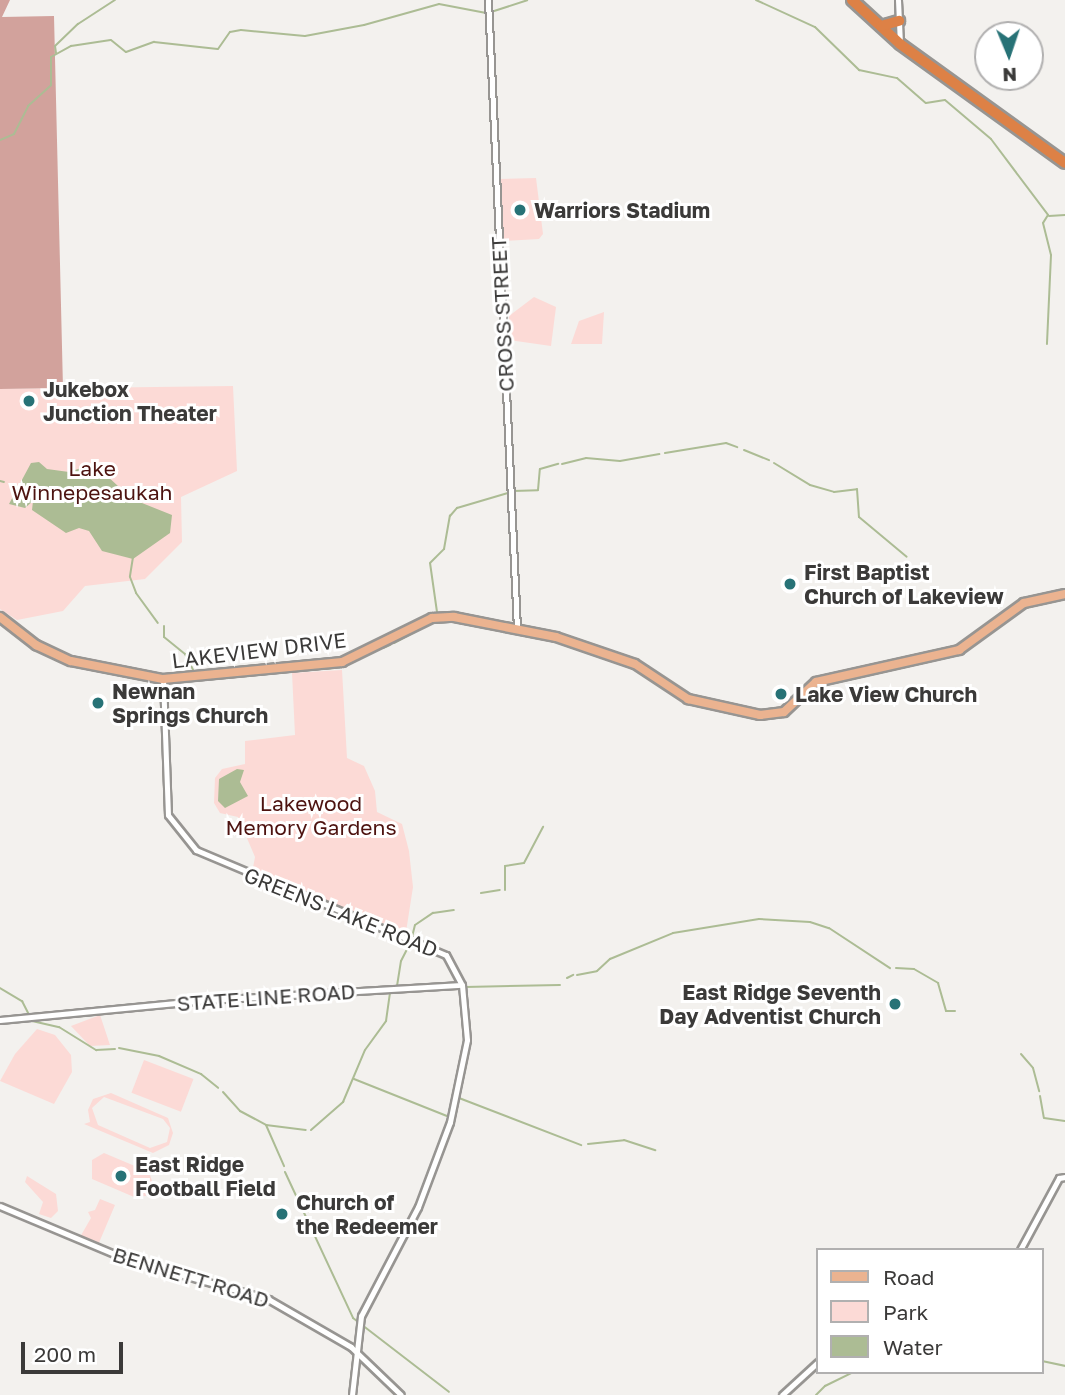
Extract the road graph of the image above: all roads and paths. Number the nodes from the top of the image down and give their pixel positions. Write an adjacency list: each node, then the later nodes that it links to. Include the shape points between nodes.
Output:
1 (488, 0): 10 (street, CROSS STREET)
2 (852, 0): 5 (highway)
3 (898, 0): 4 (street)
4 (899, 21): 5 (highway); 6 (street)
5 (881, 26): 6 (highway)
6 (904, 47): 7 (highway)
7 (1065, 163)
8 (1065, 594): 10 (main road, LAKEVIEW DRIVE, via 1024,603 959,650 816,682 784,712 760,715 688,699 635,664)
9 (0, 617): 11 (main road, LAKEVIEW DRIVE, via 36,645 71,661)
10 (517, 628): 11 (main road, LAKEVIEW DRIVE, via 454,617 432,618 342,662)
11 (163, 679): 12 (street, GREENS LAKE ROAD, via 169,815 203,854 446,955)
12 (462, 985): 13 (street, STATE LINE ROAD, via 230,998); 17 (street, GREENS LAKE ROAD, via 467,1040 450,1122 435,1171 360,1321)
13 (0, 1020)
14 (1065, 1177): 16 (street, via 1059,1178)
15 (0, 1206): 17 (street, BENNETT ROAD, via 125,1259 268,1299)
16 (1021, 1248)
17 (357, 1352): 19 (street, GREENS LAKE ROAD); 20 (street, BENNETT ROAD)
18 (816, 1365): 21 (street)
19 (352, 1395)
20 (401, 1395)
21 (782, 1395)

